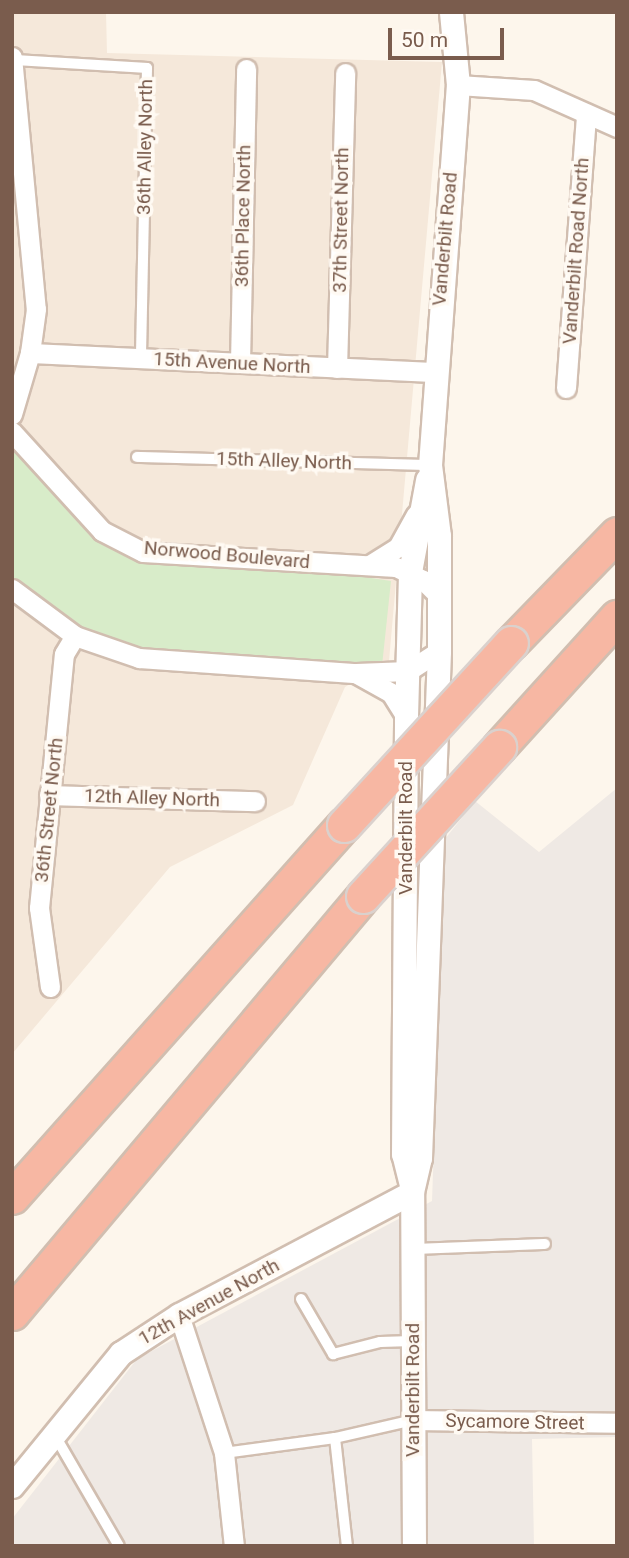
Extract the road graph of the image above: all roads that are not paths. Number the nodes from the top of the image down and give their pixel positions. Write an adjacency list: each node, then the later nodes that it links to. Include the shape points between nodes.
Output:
1 (451, 12): 5 (street, Vanderbilt Road)
2 (13, 59): 8 (street); 10 (lane, 36th Alley North, via 147,68)
3 (246, 69): 11 (street, 36th Place North)
4 (345, 73): 12 (street, 37th Street North)
5 (458, 85): 6 (street, via 534,90); 13 (street, Vanderbilt Road)
6 (586, 114): 7 (street); 14 (street, Vanderbilt Road North)
7 (617, 127)
8 (18, 195): 9 (street, via 36,309)
9 (30, 353): 10 (street, 15th Avenue North); 15 (street)
10 (141, 358): 11 (street, 15th Avenue North)
11 (240, 363): 12 (street, 15th Avenue North)
12 (337, 368): 13 (street, 15th Avenue North)
13 (434, 372): 18 (street, Vanderbilt Road)
14 (566, 388)
15 (12, 414)
16 (12, 432): 21 (street, Norwood Boulevard, via 102,531 143,552)
17 (137, 457): 18 (lane, 15th Alley North)
18 (430, 465): 19 (street, Vanderbilt Road); 24 (street, Vanderbilt Road, via 439,536)
19 (420, 508): 21 (street, via 398,547); 22 (street, Vanderbilt Road)
20 (617, 534): 35 (highway, bridge, via 344,825)
21 (371, 565): 22 (street, Norwood Boulevard)
22 (410, 572): 24 (street, Norwood Boulevard); 28 (street, Vanderbilt Road)
23 (12, 589): 26 (street)
24 (438, 595): 27 (street, Vanderbilt Road)
25 (617, 617): 39 (highway, bridge, via 363,896)
26 (75, 636): 29 (street, via 139,658); 31 (street, 36th Street North, via 64,654)
27 (439, 651): 28 (street); 34 (street, Vanderbilt Road, via 420,1158)
28 (408, 671): 29 (street); 30 (street, Vanderbilt Road)
29 (356, 673): 30 (street, via 391,693)
30 (406, 716): 34 (street, Vanderbilt Road, via 403,1154)
31 (50, 795): 32 (street, 12th Alley North); 33 (street, 36th Street North, via 39,908)
32 (255, 801)
33 (50, 987)
34 (412, 1192): 37 (street, Vanderbilt Road); 40 (street, 12th Avenue North)
35 (12, 1197)
36 (545, 1244): 37 (lane)
37 (412, 1250): 41 (street, Vanderbilt Road)
38 (301, 1299): 41 (lane, via 333,1354 380,1342)
39 (12, 1313)
40 (179, 1315): 44 (street, 12th Avenue North, via 121,1353); 46 (street)
41 (413, 1341): 42 (street, Vanderbilt Road)
42 (413, 1420): 43 (street, Sycamore Street); 45 (lane); 51 (street, Vanderbilt Road)
43 (617, 1423)
44 (53, 1434): 47 (street, 12th Avenue North); 48 (lane)
45 (335, 1438): 46 (lane); 50 (lane)
46 (225, 1453): 49 (street)
47 (12, 1486)
48 (119, 1546)
49 (234, 1546)
50 (347, 1546)
51 (414, 1546)

